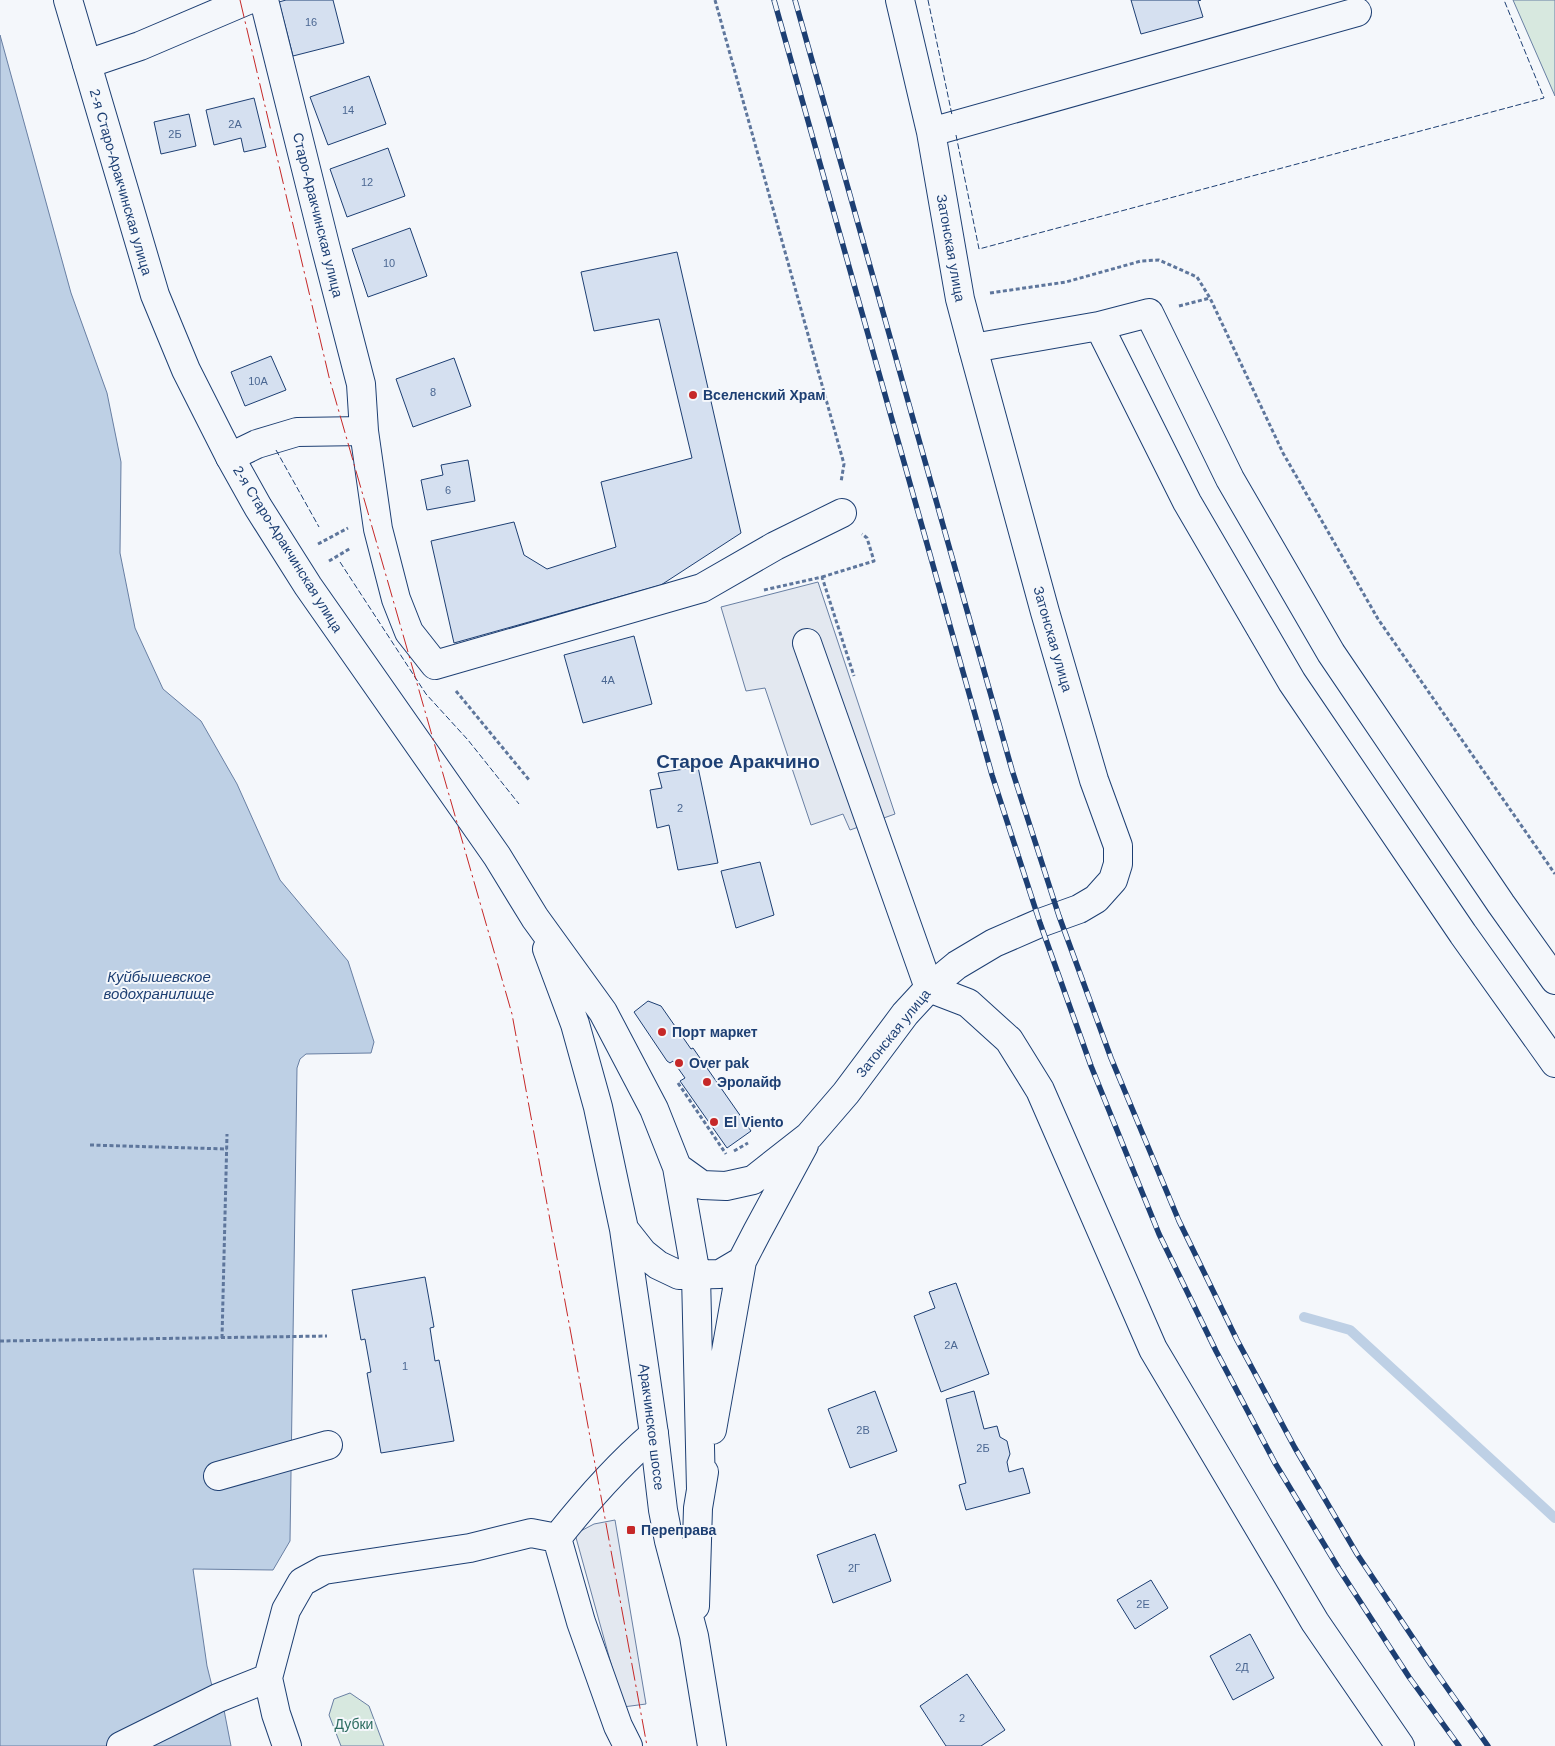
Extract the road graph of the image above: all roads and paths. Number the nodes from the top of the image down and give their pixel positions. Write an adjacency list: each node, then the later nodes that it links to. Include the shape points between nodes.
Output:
1 (68, 0): 7 (main road, 2-я Старо-Аракчинская улица)
2 (248, 0): 7 (main road, via 140,46)
3 (264, 0): 12 (main road, Старо-Аракчинская улица, via 361,384)
4 (715, 0): 14 (path, via 844,464 838,498)
5 (900, 0): 8 (main road, Затонская улица)
6 (1356, 12): 8 (main road)
7 (87, 64): 13 (main road, 2-я Старо-Аракчинская улица, via 154,295 186,370)
8 (931, 132): 9 (main road, Затонская улица)
9 (960, 299): 11 (main road, Затонская улица); 23 (path, via 1066,282 1141,261 1160,260 1197,277 1283,453 1378,619)
10 (1099, 326): 11 (main road); 25 (main road, via 1149,313 1230,479 1332,653); 27 (main road, via 1187,502 1292,682)
11 (973, 348): 26 (main road, Затонская улица, via 1045,612 1094,780 1118,846 1118,864 1113,880 1096,899 994,943 957,965)
12 (364, 431): 13 (main road, via 297,432 257,444); 21 (main road, Старо-Аракчинская улица, via 378,528 396,599 409,632)
13 (230, 457): 24 (main road, 2-я Старо-Аракчинская улица, via 308,586 497,856)
14 (842, 513): 19 (path, via 867,538 874,562); 21 (main road, via 775,546 702,588)
15 (348, 528): 17 (path)
16 (358, 544): 18 (path)
17 (315, 546)
18 (326, 563)
19 (822, 576)
20 (808, 643): 26 (main road)
21 (435, 666): 22 (path)
22 (530, 781)
23 (1555, 874)
24 (535, 918): 34 (main road, 2-я Старо-Аракчинская улица, via 604,1012 654,1109); 35 (main road, 2-я Старо-Аракчинская улица, via 577,1033 598,1107)
25 (1555, 980)
26 (929, 988): 29 (main road, Затонская улица); 54 (main road, via 968,1003 1009,1040 1040,1090 1152,1348 1315,1622)
27 (1555, 1063)
28 (227, 1134): 32 (path)
29 (809, 1136): 34 (main road, Затонская улица, via 753,1180 726,1186 702,1185); 36 (main road, Затонская улица)
30 (752, 1140): 33 (path)
31 (90, 1145): 32 (path)
32 (227, 1149): 39 (path)
33 (727, 1155)
34 (677, 1167): 37 (main road, Аракчинское шоссе)
35 (623, 1223): 37 (main road, via 643,1253 658,1265 679,1275); 41 (main road, Аракчинское шоссе)
36 (742, 1262): 37 (main road, via 720,1274); 44 (main road, Аракчинское шоссе)
37 (696, 1275): 44 (main road, Аракчинское шоссе)
38 (327, 1336): 39 (path)
39 (222, 1338): 40 (path)
40 (0, 1341)
41 (654, 1434): 45 (main road, via 605,1481); 46 (main road, Аракчинское шоссе, via 669,1541)
42 (328, 1445): 43 (main road)
43 (218, 1476)
44 (701, 1490): 46 (main road, Аракчинское шоссе)
45 (557, 1538): 47 (main road, via 531,1533 470,1548 324,1570 302,1582 286,1610); 52 (main road, via 581,1622)
46 (694, 1636): 53 (main road, Аракчинское шоссе)
47 (268, 1678): 48 (main road); 49 (main road, via 218,1698)
48 (276, 1714): 50 (main road, via 276,1741); 51 (main road)
49 (121, 1746)
50 (271, 1746)
51 (286, 1746)
52 (628, 1746)
53 (712, 1746)
54 (1400, 1746)

